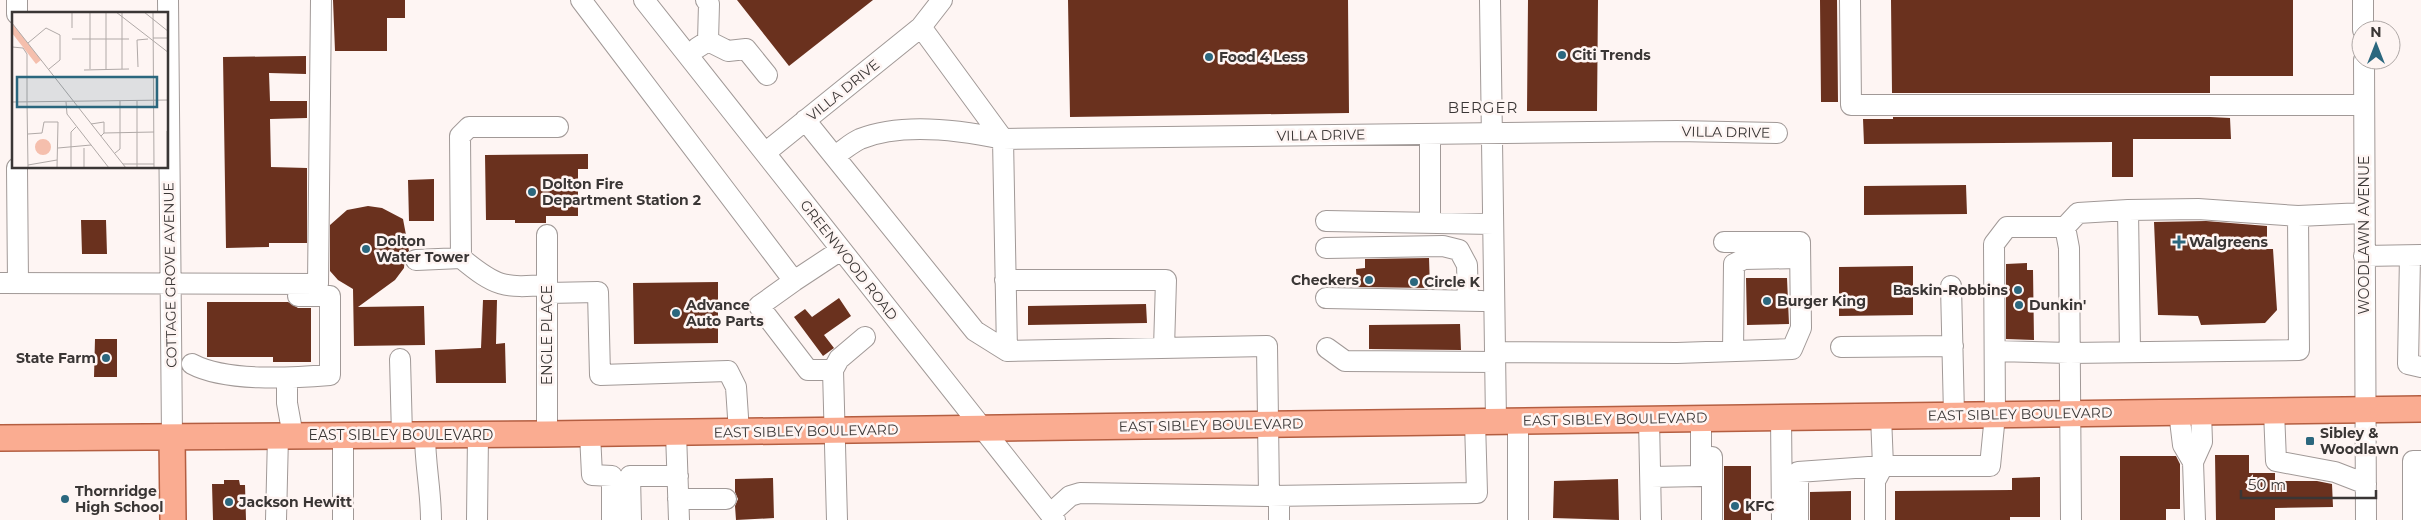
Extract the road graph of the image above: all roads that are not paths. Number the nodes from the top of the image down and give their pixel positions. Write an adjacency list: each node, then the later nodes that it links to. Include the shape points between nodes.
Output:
1 (321, 0): 46 (street, via 318,284)
2 (581, 0): 43 (street)
3 (644, 0): 12 (street, GREENWOOD ROAD)
4 (706, 0): 11 (street, via 710,4)
5 (942, 0): 10 (street, VILLA DRIVE)
6 (1490, 0): 20 (street)
7 (1850, 0): 16 (street, via 1851,105)
8 (2363, 0): 9 (street)
9 (2363, 20)
10 (921, 27): 17 (street, VILLA DRIVE); 22 (street)
11 (708, 41): 12 (street); 14 (street, via 728,51 746,49)
12 (687, 55): 23 (street, GREENWOOD ROAD)
13 (2364, 70): 16 (street, WOODLAWN AVENUE)
14 (768, 75)
15 (169, 96): 46 (street, COTTAGE GROVE AVENUE)
16 (2364, 106): 27 (street, WOODLAWN AVENUE)
17 (805, 120): 23 (street, VILLA DRIVE); 24 (street)
18 (558, 127): 39 (street, via 469,127 460,136)
19 (1777, 132): 20 (street, VILLA DRIVE)
20 (1492, 133): 21 (street, VILLA DRIVE); 31 (street)
21 (1430, 134): 22 (street, VILLA DRIVE); 30 (street)
22 (1003, 139): 24 (street, VILLA DRIVE, via 963,130 892,131 860,140); 42 (street)
23 (764, 153): 36 (street, GREENWOOD ROAD)
24 (834, 156): 56 (street, via 976,332)
25 (17, 169): 44 (street)
26 (2128, 210): 28 (street, via 2198,209); 32 (street, via 2078,214); 60 (street)
27 (2364, 214): 28 (street); 37 (street, WOODLAWN AVENUE)
28 (2298, 216): 60 (street, via 2299,350)
29 (1326, 221): 30 (street)
30 (1430, 223): 31 (street)
31 (1493, 224): 50 (street)
32 (2065, 227): 58 (street, via 2007,227 1994,244); 59 (street, via 2069,248)
33 (547, 235): 47 (street, ENGLE PLACE)
34 (1724, 242): 40 (street, via 1800,242)
35 (1326, 248): 49 (street, via 1443,246 1459,250 1467,265)
36 (841, 250): 43 (street); 80 (street, GREENWOOD ROAD)
37 (2364, 256): 38 (street); 68 (street, WOODLAWN AVENUE)
38 (2415, 256): 64 (street, via 2408,364)
39 (461, 258): 41 (street); 47 (street, via 484,277 510,287)
40 (1800, 258): 57 (street, via 1802,328 1792,349); 57 (street, via 1744,259 1734,264)
41 (416, 260)
42 (1005, 280): 54 (street, via 1166,280); 56 (street)
43 (794, 281): 65 (street, via 759,306 808,370)
44 (9, 283): 46 (street)
45 (1951, 286): 52 (street)
46 (171, 289): 66 (street, via 330,296 330,375); 90 (street, COTTAGE GROVE AVENUE)
47 (547, 289): 83 (street, via 598,292 600,375 728,371 736,387); 84 (street, ENGLE PLACE)
48 (1326, 298): 49 (street)
49 (1468, 300): 50 (street)
50 (1494, 301): 61 (street)
51 (866, 338): 65 (street, via 839,359)
52 (1952, 346): 53 (street); 73 (street)
53 (1841, 347)
54 (1164, 348): 56 (street); 79 (street, via 1267,346)
55 (1327, 348): 61 (street, via 1345,361)
56 (1007, 351)
57 (1734, 351): 61 (street)
58 (1994, 351): 59 (street); 71 (street)
59 (2069, 352): 60 (street); 72 (street)
60 (2130, 352)
61 (1495, 357): 78 (street)
62 (400, 359): 86 (street)
63 (192, 364): 66 (street, via 207,372)
64 (2421, 367)
65 (832, 370): 81 (street)
66 (287, 378): 88 (street)
67 (2421, 409): 68 (main road, EAST SIBLEY BOULEVARD)
68 (2365, 410): 69 (main road, EAST SIBLEY BOULEVARD); 96 (street, WOODLAWN AVENUE)
69 (2274, 411): 70 (main road, EAST SIBLEY BOULEVARD); 96 (street, via 2276,460 2336,472)
70 (2190, 412): 72 (main road, EAST SIBLEY BOULEVARD); 118 (street, via 2202,442 2194,462)
71 (1995, 414): 72 (main road, EAST SIBLEY BOULEVARD); 73 (main road, EAST SIBLEY BOULEVARD); 93 (street, via 1990,466)
72 (2069, 414): 117 (street)
73 (1954, 415): 74 (main road, EAST SIBLEY BOULEVARD)
74 (1881, 416): 75 (main road, EAST SIBLEY BOULEVARD); 93 (street)
75 (1781, 417): 76 (main road, EAST SIBLEY BOULEVARD); 114 (street)
76 (1706, 418): 77 (main road, EAST SIBLEY BOULEVARD); 95 (street, via 1701,476); 113 (street)
77 (1650, 419): 78 (main road, EAST SIBLEY BOULEVARD); 95 (street)
78 (1496, 421): 79 (main road, EAST SIBLEY BOULEVARD); 97 (street, via 1477,493); 111 (street)
79 (1268, 425): 80 (main road, EAST SIBLEY BOULEVARD); 97 (street)
80 (982, 429): 81 (main road, EAST SIBLEY BOULEVARD); 100 (street, GREENWOOD ROAD)
81 (836, 430): 83 (main road, EAST SIBLEY BOULEVARD); 109 (street)
82 (676, 432): 83 (main road, EAST SIBLEY BOULEVARD); 85 (main road, EAST SIBLEY BOULEVARD); 94 (street)
83 (739, 432)
84 (547, 434): 85 (main road, EAST SIBLEY BOULEVARD); 87 (main road, EAST SIBLEY BOULEVARD)
85 (590, 434): 106 (street, via 592,475 612,476)
86 (413, 435): 87 (main road, EAST SIBLEY BOULEVARD); 89 (main road, EAST SIBLEY BOULEVARD); 104 (street, via 431,488)
87 (478, 435): 105 (street)
88 (285, 436): 89 (main road, EAST SIBLEY BOULEVARD); 90 (main road, EAST SIBLEY BOULEVARD); 102 (street)
89 (342, 436): 103 (street)
90 (172, 437): 91 (main road, EAST SIBLEY BOULEVARD); 101 (main road, COTTAGE GROVE AVENUE)
91 (0, 438)
92 (2421, 461): 120 (street, via 2413,461)
93 (1883, 466): 115 (street, via 1798,472); 116 (street, via 1875,481)
94 (678, 476): 98 (street); 107 (street, via 630,476)
95 (1651, 477): 112 (street)
96 (2366, 484): 119 (street, WOODLAWN AVENUE)
97 (1274, 496): 100 (street, via 1080,493 1070,496); 110 (street)
98 (678, 499): 99 (street); 108 (street)
99 (726, 499)
100 (1053, 517)
101 (172, 520)
102 (276, 520)
103 (343, 520)
104 (431, 520)
105 (477, 520)
106 (612, 520)
107 (631, 520)
108 (678, 520)
109 (837, 520)
110 (1279, 520)
111 (1518, 520)
112 (1651, 520)
113 (1712, 520)
114 (1782, 520)
115 (1798, 520)
116 (1875, 520)
117 (2071, 520)
118 (2195, 520)
119 (2366, 520)
120 (2413, 520)

